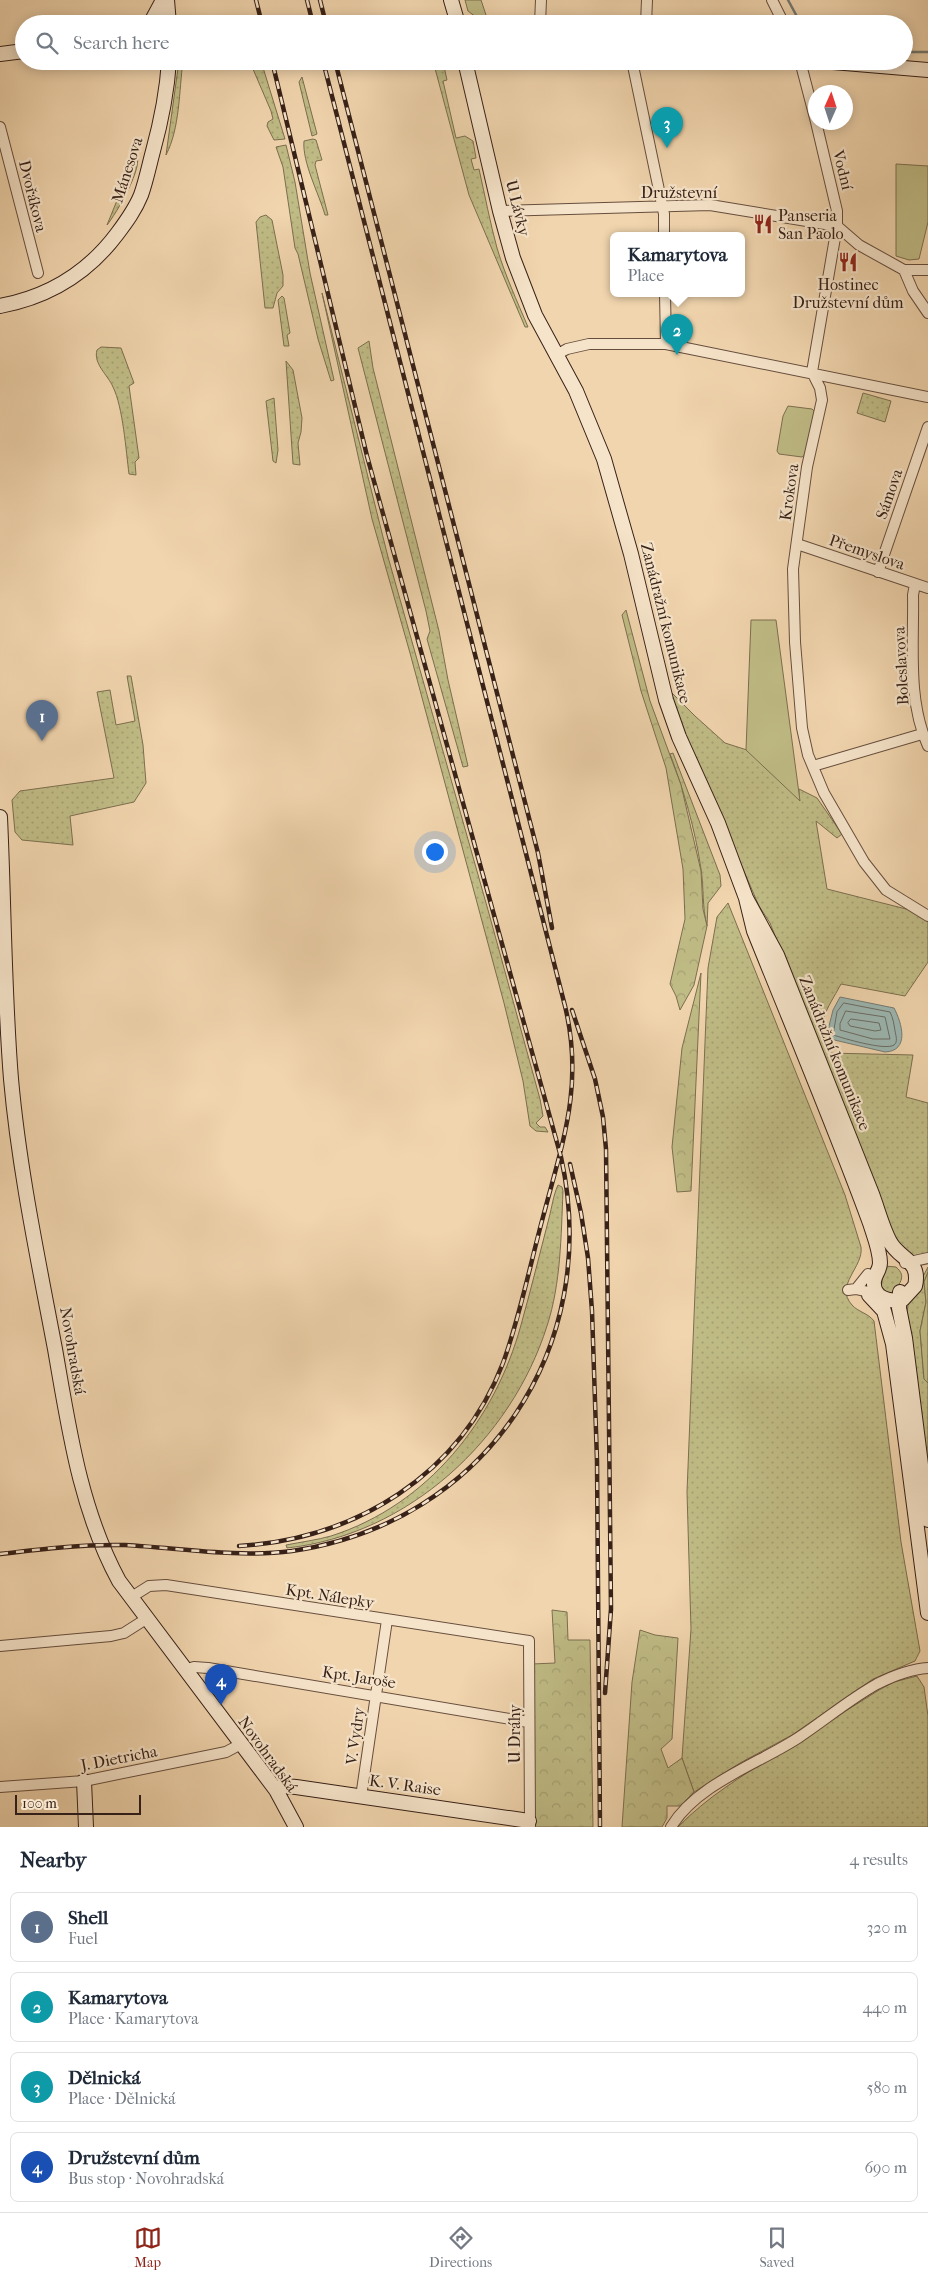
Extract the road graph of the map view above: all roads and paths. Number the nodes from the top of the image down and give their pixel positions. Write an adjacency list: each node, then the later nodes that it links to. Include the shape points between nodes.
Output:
1 (165, 0): 6 (main road); 7 (main road)
2 (452, 0): 8 (main road)
3 (541, 0): 9 (street)
4 (647, 0): 10 (street)
5 (772, 0): 11 (street)
6 (156, 15)
7 (168, 15)
8 (456, 15)
9 (540, 15)
10 (646, 15)
11 (780, 15)
12 (15, 52): 13 (main road)
13 (0, 54)
14 (913, 69): 19 (main road)
15 (169, 70): 31 (main road, Mánesova, via 161,121 141,195 131,215 105,250 78,275 50,291)
16 (468, 70): 24 (main road, U Lávky)
17 (634, 70): 23 (street)
18 (802, 70): 20 (street, Vodní)
19 (928, 70)
20 (808, 91)
21 (0, 127): 29 (street, Dvořákova)
22 (818, 130): 25 (street, Vodní, via 838,211)
23 (662, 206): 24 (street, Družstevní); 25 (street, Družstevní, via 710,204); 26 (street)
24 (500, 211): 34 (main road, U Lávky, via 523,287)
25 (837, 226): 28 (street, Družstevní, via 859,244); 35 (street)
26 (664, 232)
27 (927, 266): 28 (street)
28 (904, 270): 32 (street)
29 (38, 273)
30 (665, 297): 33 (street)
31 (0, 306)
32 (928, 313)
33 (666, 344): 34 (street, via 589,344); 35 (street)
34 (558, 354): 47 (main road, Zanádražní komunikace, via 604,458 666,700 718,823 746,898 754,930)
35 (812, 372): 36 (street); 38 (street, Krokova, via 822,400 807,468)
36 (928, 397)
37 (928, 426): 39 (street, Sámova)
38 (797, 544): 39 (street, Přemyslova); 44 (street, Krokova, via 793,569 794,642 802,728)
39 (878, 572): 40 (street, Přemyslova)
40 (915, 584): 41 (street, Přemyslova); 42 (street, Boleslavova, via 915,692)
41 (928, 588)
42 (922, 734): 43 (street, Boleslavova); 44 (street)
43 (928, 746)
44 (813, 766): 46 (street, Krokova, via 824,793 864,862 886,890)
45 (0, 817): 56 (main road, Novohradská, via 8,1028 18,1140 79,1479 100,1545)
46 (928, 916)
47 (876, 1223): 49 (main road, Zanádražní komunikace, via 888,1252); 50 (main road, Zanádražní komunikace)
48 (928, 1259): 49 (street); 51 (street)
49 (903, 1262): 50 (main road); 51 (main road); 53 (main road, via 909,1278 900,1293)
50 (874, 1267): 52 (street); 52 (main road, via 880,1268 874,1281 875,1289)
51 (916, 1277): 53 (main road, via 915,1286)
52 (867, 1293): 53 (main road); 54 (main road, via 890,1311)
53 (903, 1298): 54 (main road)
54 (899, 1341): 55 (main road); 57 (main road)
55 (928, 1520)
56 (130, 1598): 58 (main road, Novohradská); 59 (street, Kpt. Nálepky, via 149,1586 166,1585)
57 (928, 1612)
58 (146, 1619): 61 (street, via 124,1633 111,1636); 63 (main road, Novohradská)
59 (387, 1620): 60 (street, Kpt. Nálepky); 64 (street, V. Vydry)
60 (528, 1641): 65 (street, U Dráhy)
61 (0, 1646)
62 (928, 1668): 74 (street, via 904,1672 877,1684 797,1739 700,1796)
63 (184, 1670): 64 (street, Kpt. Jaroše, via 208,1668); 66 (main road, Novohradská)
64 (376, 1695): 65 (street, Kpt. Jaroše); 70 (street, V. Vydry)
65 (528, 1722): 71 (street, U Dráhy)
66 (241, 1744): 67 (street, J. Dietricha, via 226,1752); 69 (main road, Novohradská)
67 (84, 1781): 68 (street, J. Dietricha); 72 (main road)
68 (0, 1787)
69 (276, 1790): 70 (main road, K. V. Raise, via 296,1787); 73 (main road, Novohradská)
70 (361, 1796): 71 (main road, K. V. Raise)
71 (530, 1824)
72 (86, 1827)
73 (296, 1827)
74 (671, 1827)

